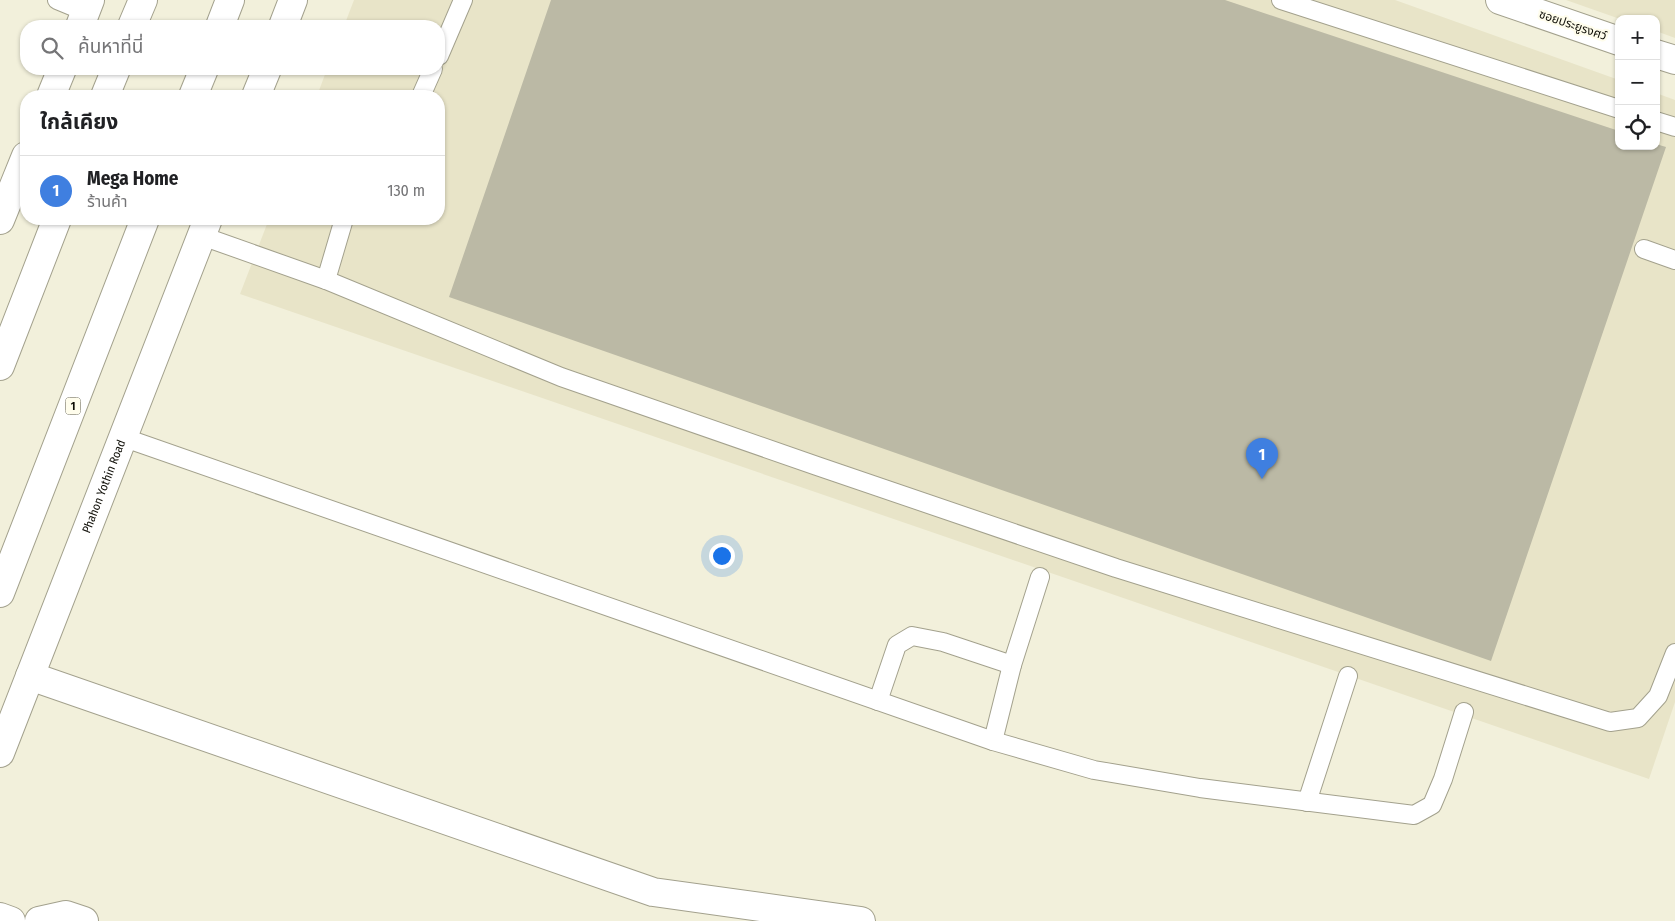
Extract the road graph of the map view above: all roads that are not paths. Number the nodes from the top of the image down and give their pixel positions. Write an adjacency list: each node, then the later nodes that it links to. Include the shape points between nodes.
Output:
1 (57, 0): 8 (lane)
2 (143, 0): 9 (main road)
3 (230, 0): 10 (main road)
4 (293, 0): 11 (main road)
5 (463, 0): 13 (lane)
6 (1282, 0): 26 (lane)
7 (1500, 0): 12 (main road, ซอยประยูรงศว์)
8 (85, 13)
9 (135, 20)
10 (222, 20)
11 (285, 20)
12 (1615, 40)
13 (445, 42)
14 (1660, 55): 15 (main road)
15 (1675, 60)
16 (60, 75): 21 (main road)
17 (114, 75): 22 (main road)
18 (202, 75): 23 (main road)
19 (265, 75): 24 (main road)
20 (430, 75): 25 (lane)
21 (53, 90)
22 (107, 90)
23 (195, 90)
24 (258, 90)
25 (424, 90)
26 (1615, 108)
27 (1660, 122): 28 (lane)
28 (1675, 127)
29 (20, 171): 30 (main road)
30 (0, 220)
31 (55, 225): 38 (main road)
32 (143, 225): 41 (main road, 1)
33 (342, 225): 37 (lane)
34 (205, 227): 37 (lane); 39 (main road, Phahon Yothin Road)
35 (1644, 249): 36 (lane)
36 (1675, 260)
37 (326, 280): 42 (lane, via 561,377 827,469 1116,568 1610,722 1638,718 1658,696)
38 (0, 366)
39 (122, 437): 44 (main road, Phahon Yothin Road); 46 (lane)
40 (1040, 577): 43 (lane)
41 (0, 592)
42 (1675, 652)
43 (1012, 665): 46 (lane, via 943,642 912,636 897,645); 48 (lane)
44 (30, 676): 49 (main road, Phahon Yothin Road); 55 (main road, via 653,892)
45 (1348, 676): 50 (lane)
46 (878, 701): 48 (lane)
47 (1464, 712): 50 (lane, via 1432,805 1420,812 1414,815)
48 (994, 742): 50 (lane, via 1094,770)
49 (0, 753)
50 (1307, 802)
51 (0, 917): 52 (main road)
52 (11, 921)
53 (40, 921): 54 (main road, via 66,915)
54 (84, 921)
55 (861, 921)

